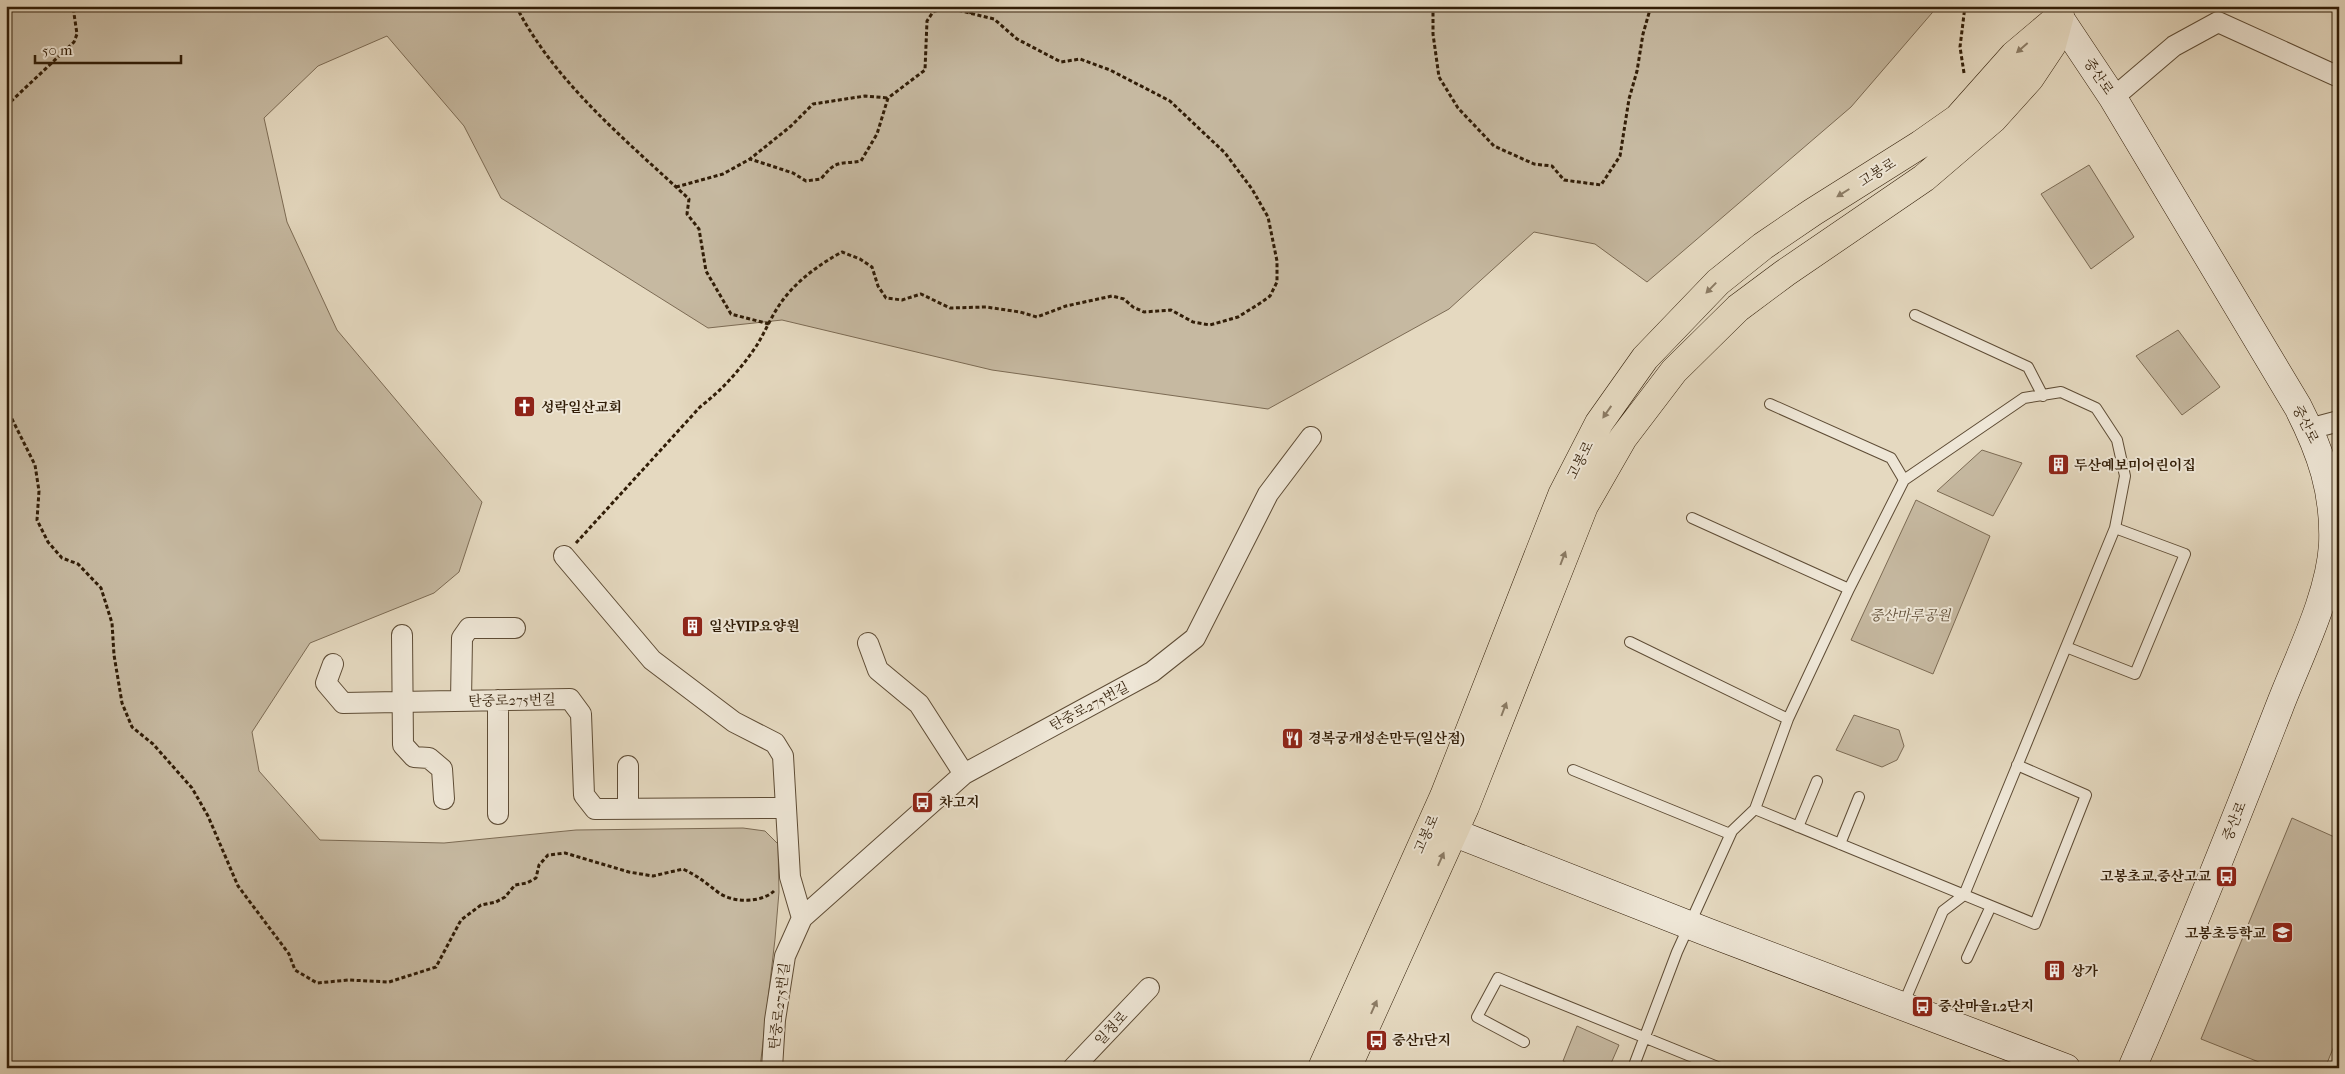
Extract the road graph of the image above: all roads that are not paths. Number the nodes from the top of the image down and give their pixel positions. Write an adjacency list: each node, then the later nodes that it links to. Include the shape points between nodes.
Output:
1 (2061, 11): 3 (main road, 중산로); 37 (main road, 고봉로, via 2014,55 1958,118 1763,246 1718,282 1645,358 1599,423 1562,495)
2 (2339, 78): 3 (street, via 2218,22 2174,46)
3 (2113, 98): 8 (main road, 중산로)
4 (1915, 315): 5 (lane, via 2028,367)
5 (2042, 396): 10 (lane, via 2024,398); 12 (lane, via 2061,392 2096,408 2117,440 2125,476)
6 (1770, 404): 10 (lane, via 1891,458)
7 (2339, 421): 8 (street)
8 (2309, 429): 56 (main road, 중산로, via 2322,457 2331,500 2333,544 2326,589)
9 (1311, 437): 28 (street, 탄중로275번길, via 1268,494 1196,638 1152,672)
10 (1904, 480): 14 (lane)
11 (1692, 518): 14 (lane)
12 (2115, 528): 19 (lane); 19 (lane, via 2185,554 2134,674)
13 (564, 556): 33 (street, via 652,660 734,722 775,742 783,756)
14 (1849, 589): 24 (lane)
15 (515, 628): 22 (street, via 469,628 462,638)
16 (402, 635): 23 (street)
17 (1630, 642): 24 (lane)
18 (868, 643): 28 (street, via 878,670 919,704)
19 (2066, 647): 25 (lane)
20 (334, 664): 23 (street, 탄중로275번길, via 326,683 343,703)
21 (498, 700): 22 (street, 탄중로275번길); 32 (street, 탄중로275번길, via 570,699 581,714 584,795 595,809); 35 (street)
22 (461, 701): 23 (street, 탄중로275번길)
23 (402, 702): 31 (street, via 403,745 414,757 429,758 442,769)
24 (1788, 719): 34 (lane)
25 (2018, 765): 40 (lane); 41 (lane, via 2086,795 2035,924)
26 (628, 766): 32 (street)
27 (1573, 770): 38 (lane)
28 (964, 774): 42 (street, 탄중로275번길)
29 (1817, 781): 36 (lane)
30 (1859, 797): 39 (lane)
31 (444, 799)
32 (628, 808): 33 (street, 탄중로275번길)
33 (785, 808): 42 (street, via 790,877)
34 (1755, 809): 36 (lane); 38 (lane)
35 (498, 814)
36 (1798, 827): 39 (lane)
37 (1442, 829): 43 (main road); 51 (main road, 고봉로); 52 (main road, 고봉로, one-way to 37)
38 (1730, 834): 43 (lane)
39 (1840, 844): 40 (lane)
40 (1964, 895): 41 (lane); 46 (lane, via 1944,911)
41 (1992, 906): 44 (lane)
42 (802, 918): 49 (street, 탄중로275번길, via 786,956 775,1020)
43 (1690, 925): 46 (main road); 47 (lane)
44 (1967, 958)
45 (1148, 988): 50 (street, 일청로)
46 (1902, 1006): 55 (main road)
47 (1646, 1036): 48 (lane, via 1498,978 1477,1017); 53 (lane); 54 (lane)
48 (1524, 1042)
49 (772, 1068)
50 (1073, 1068)
51 (1322, 1068)
52 (1347, 1068)
53 (1633, 1068)
54 (1720, 1068)
55 (2066, 1068)
56 (2132, 1068)

